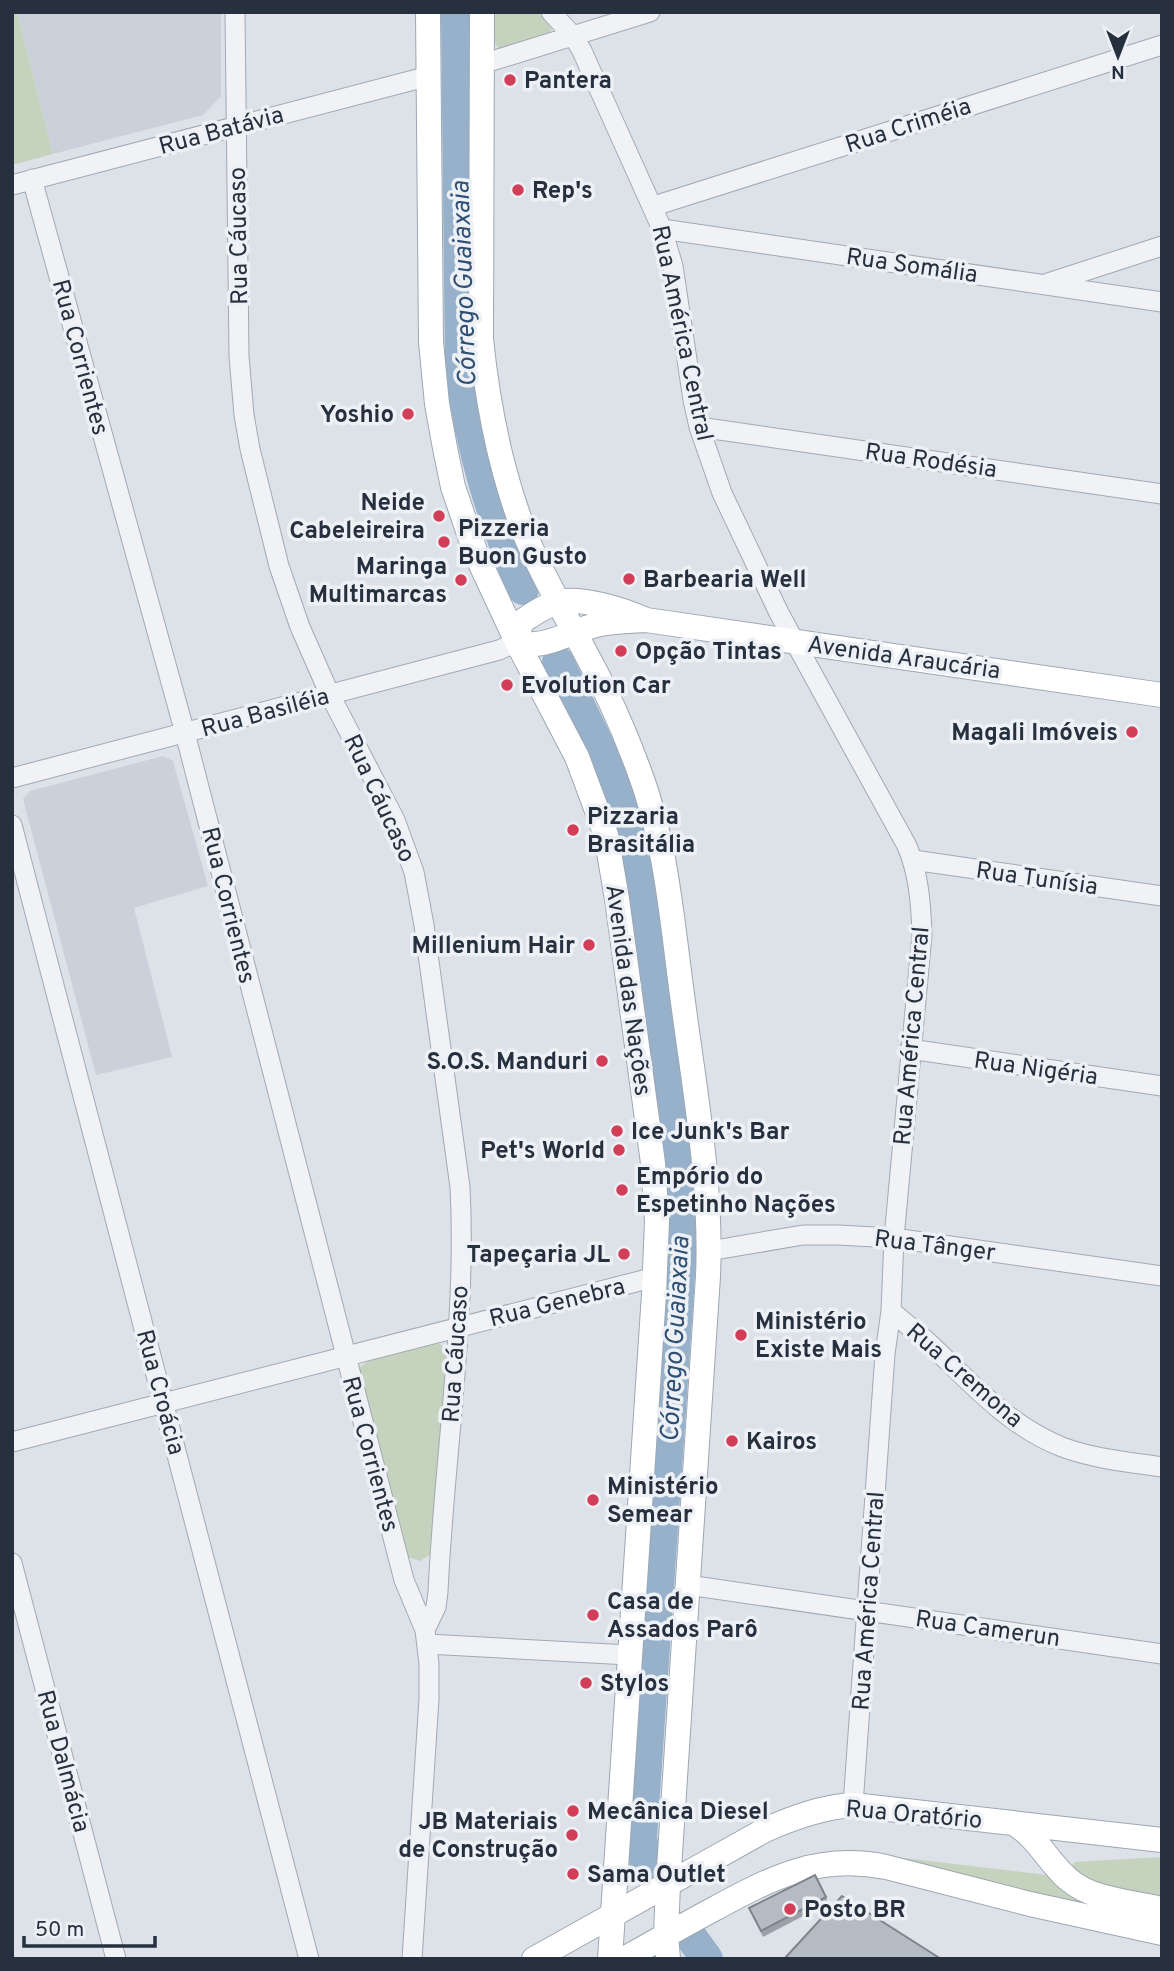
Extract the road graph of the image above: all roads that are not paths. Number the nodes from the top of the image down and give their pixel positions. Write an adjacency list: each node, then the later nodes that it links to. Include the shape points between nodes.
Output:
1 (235, 12): 10 (street, Rua Cáucaso)
2 (428, 12): 9 (main road, Avenida das Nações)
3 (482, 12): 8 (main road, Avenida das Nações)
4 (551, 12): 6 (street, Rua América Central)
5 (650, 12): 6 (street)
6 (574, 37): 8 (street); 13 (street, Rua América Central)
7 (1162, 45): 13 (street, Rua Criméia)
8 (482, 64): 20 (main road, Avenida das Nações, via 481,339 486,391)
9 (429, 76): 10 (street, Rua Batávia); 22 (main road, Avenida das Nações, via 431,342 453,487 476,554)
10 (236, 126): 11 (street, Rua Batávia); 24 (street, Rua Cáucaso, via 244,415 285,584)
11 (32, 179): 12 (street, Rua Batávia); 26 (street, Rua Corrientes)
12 (12, 185)
13 (654, 206): 14 (street, Rua América Central)
14 (662, 229): 16 (street, Rua Somália); 18 (street, Rua América Central, via 673,266)
15 (1162, 246): 16 (street)
16 (1044, 285): 17 (street, Rua Somália)
17 (1162, 302)
18 (699, 427): 19 (street, Rua Rodésia); 23 (street, Rua América Central, via 741,537)
19 (1162, 494)
20 (543, 609): 21 (main road, Avenida Araucária, via 586,603); 22 (main road, Avenida das Nações); 22 (main road, via 522,622)
21 (646, 620): 22 (main road, Avenida Araucária, via 598,624); 23 (main road, Avenida Araucária)
22 (546, 639): 24 (street, Rua Basiléia); 34 (main road, Avenida das Nações, via 625,735 657,826 702,1144); 36 (main road, Avenida das Nações, via 577,757 606,835 617,899 653,1163)
23 (797, 642): 25 (main road, Avenida Araucária); 29 (street, Rua América Central)
24 (330, 695): 26 (street, Rua Basiléia); 38 (street, Rua Cáucaso, via 414,872 460,1187)
25 (1162, 695)
26 (185, 733): 27 (street, Rua Basiléia); 39 (street, Rua Corrientes)
27 (12, 778)
28 (12, 825): 40 (street, Rua Croácia)
29 (913, 860): 30 (street, Rua Tunísia); 31 (street, Rua América Central, via 922,935)
30 (1162, 896)
31 (910, 1049): 32 (street, Rua Nigéria); 33 (street, Rua América Central)
32 (1162, 1086)
33 (894, 1238): 34 (street, Rua Tânger, via 803,1235); 35 (street, Rua Tânger); 37 (street, Rua América Central)
34 (709, 1251): 46 (main road, Avenida das Nações)
35 (1162, 1276)
36 (654, 1277): 38 (street, Rua Genebra); 50 (main road, Avenida das Nações)
37 (891, 1311): 42 (street, Rua Cremona, via 1022,1426 1062,1447); 47 (street, Rua América Central)
38 (458, 1326): 39 (street, Rua Genebra); 43 (street, Rua Cáucaso)
39 (345, 1356): 40 (street, Rua Genebra); 45 (street, Rua Corrientes)
40 (163, 1403): 41 (street, Rua Genebra); 60 (street, Rua Croácia)
41 (12, 1442)
42 (1162, 1467)
43 (440, 1556): 45 (street, via 426,1572); 48 (street, Rua Cáucaso, via 436,1607)
44 (12, 1563): 59 (street, Rua Dalmácia)
45 (404, 1580): 48 (street, Rua Corrientes)
46 (688, 1585): 47 (street, Rua Camerun); 54 (main road, Avenida das Nações)
47 (868, 1610): 49 (street, Rua Camerun); 51 (street, Rua América Central)
48 (426, 1637): 50 (street); 61 (street, Rua Cáucaso, via 429,1699)
49 (1162, 1654)
50 (629, 1655): 56 (main road, Avenida das Nações)
51 (853, 1805): 52 (main road, Rua Oratório); 54 (main road, Rua Oratório, via 782,1822)
52 (1015, 1824): 53 (main road, Rua Oratório); 55 (main road, via 1076,1886)
53 (1162, 1840)
54 (668, 1884): 56 (main road, Rua Oratório); 58 (main road, Avenida das Nações)
55 (1162, 1909)
56 (612, 1915): 62 (main road, Rua Oratório); 63 (main road, Avenida das Nações)
57 (1162, 1933): 58 (main road, via 878,1865 839,1863 775,1877)
58 (667, 1947): 64 (main road)
59 (116, 1959)
60 (309, 1959)
61 (412, 1959)
62 (534, 1959)
63 (610, 1959)
64 (624, 1959)

